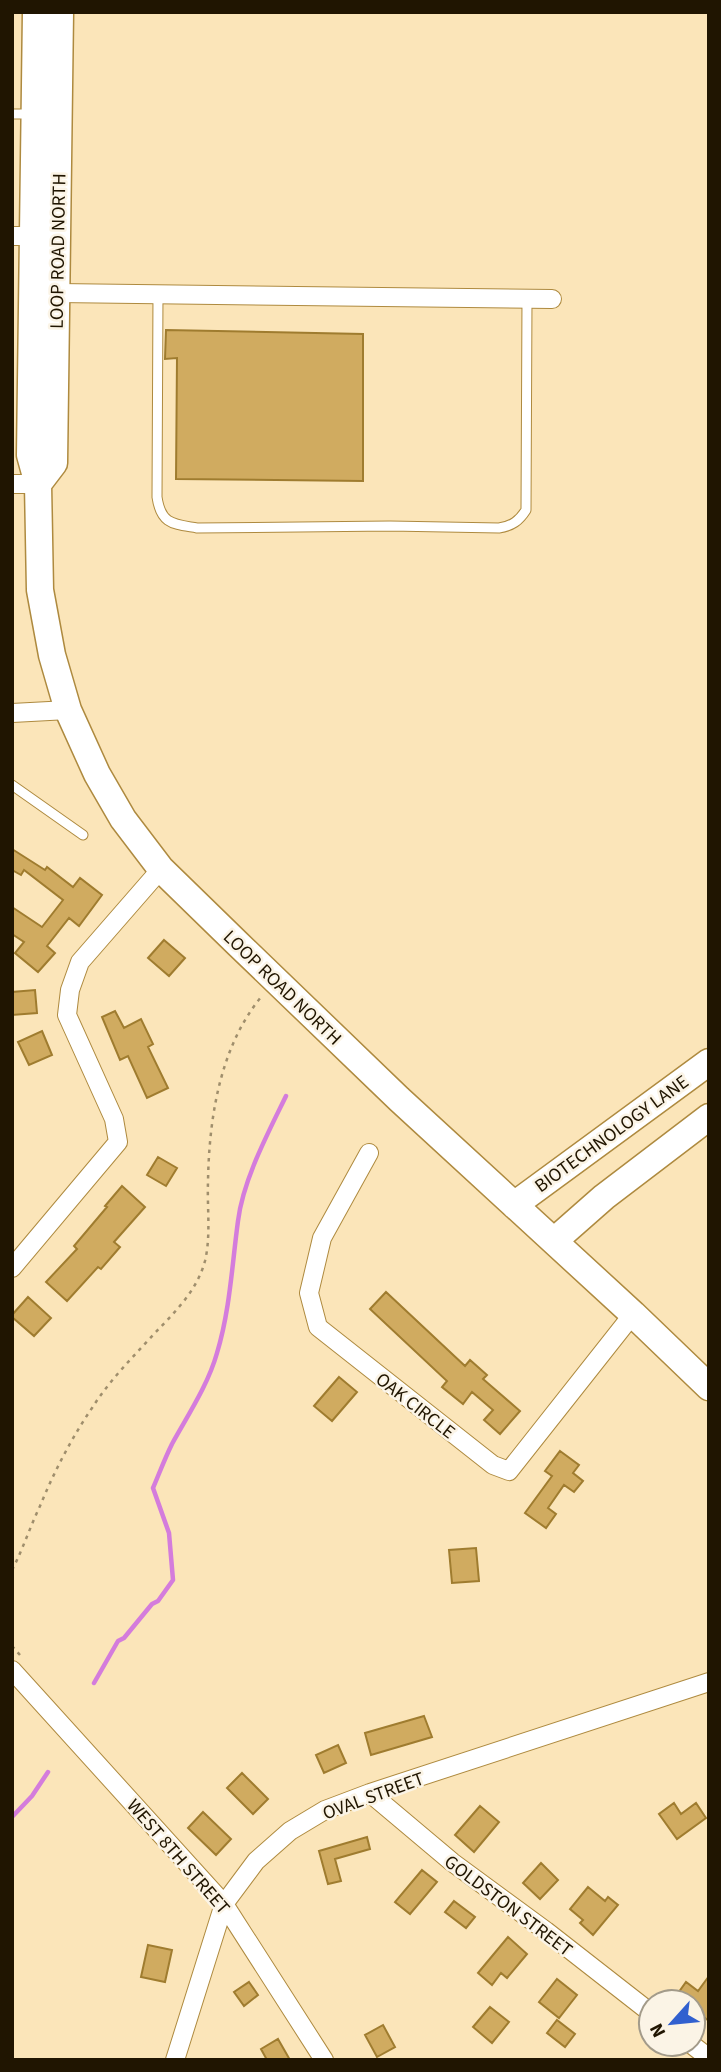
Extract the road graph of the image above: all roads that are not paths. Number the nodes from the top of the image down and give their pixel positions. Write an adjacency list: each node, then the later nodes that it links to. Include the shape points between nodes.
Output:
1 (36, 12): 3 (main road, LOOP ROAD NORTH)
2 (60, 12): 5 (main road, LOOP ROAD NORTH)
3 (23, 114): 4 (main road, LOOP ROAD NORTH)
4 (22, 236): 9 (main road, LOOP ROAD NORTH, via 30,455)
5 (57, 293): 6 (street); 9 (main road, LOOP ROAD NORTH, via 54,463)
6 (158, 294): 7 (street); 7 (lane, via 159,509 168,521 197,528 499,528 513,524 526,510)
7 (527, 299): 8 (street)
8 (552, 299)
9 (25, 484): 10 (main road, LOOP ROAD NORTH, via 52,655)
10 (68, 710): 11 (street); 14 (main road, LOOP ROAD NORTH, via 123,819)
11 (12, 713)
12 (12, 785): 13 (lane)
13 (83, 835)
14 (161, 869): 18 (main road, LOOP ROAD NORTH); 20 (street, via 80,962 70,990 67,1015 114,1119 118,1142)
15 (709, 1062): 18 (main road, BIOTECHNOLOGY LANE)
16 (709, 1117): 19 (main road)
17 (369, 1153): 21 (street, OAK CIRCLE, via 322,1238 309,1293 318,1327 493,1465 509,1471)
18 (514, 1205): 19 (main road, LOOP ROAD NORTH)
19 (554, 1241): 21 (main road, LOOP ROAD NORTH)
20 (12, 1268)
21 (633, 1314): 22 (main road, LOOP ROAD NORTH)
22 (709, 1387)
23 (12, 1670): 26 (street, WEST 8TH STREET)
24 (709, 1682): 25 (street, OVAL STREET)
25 (370, 1793): 26 (street, OVAL STREET, via 290,1830 256,1861); 27 (street, GOLDSTON STREET, via 452,1863)
26 (225, 1904): 28 (street, OVAL STREET); 29 (street, WEST 8TH STREET)
27 (637, 2002)
28 (175, 2060)
29 (324, 2060)

